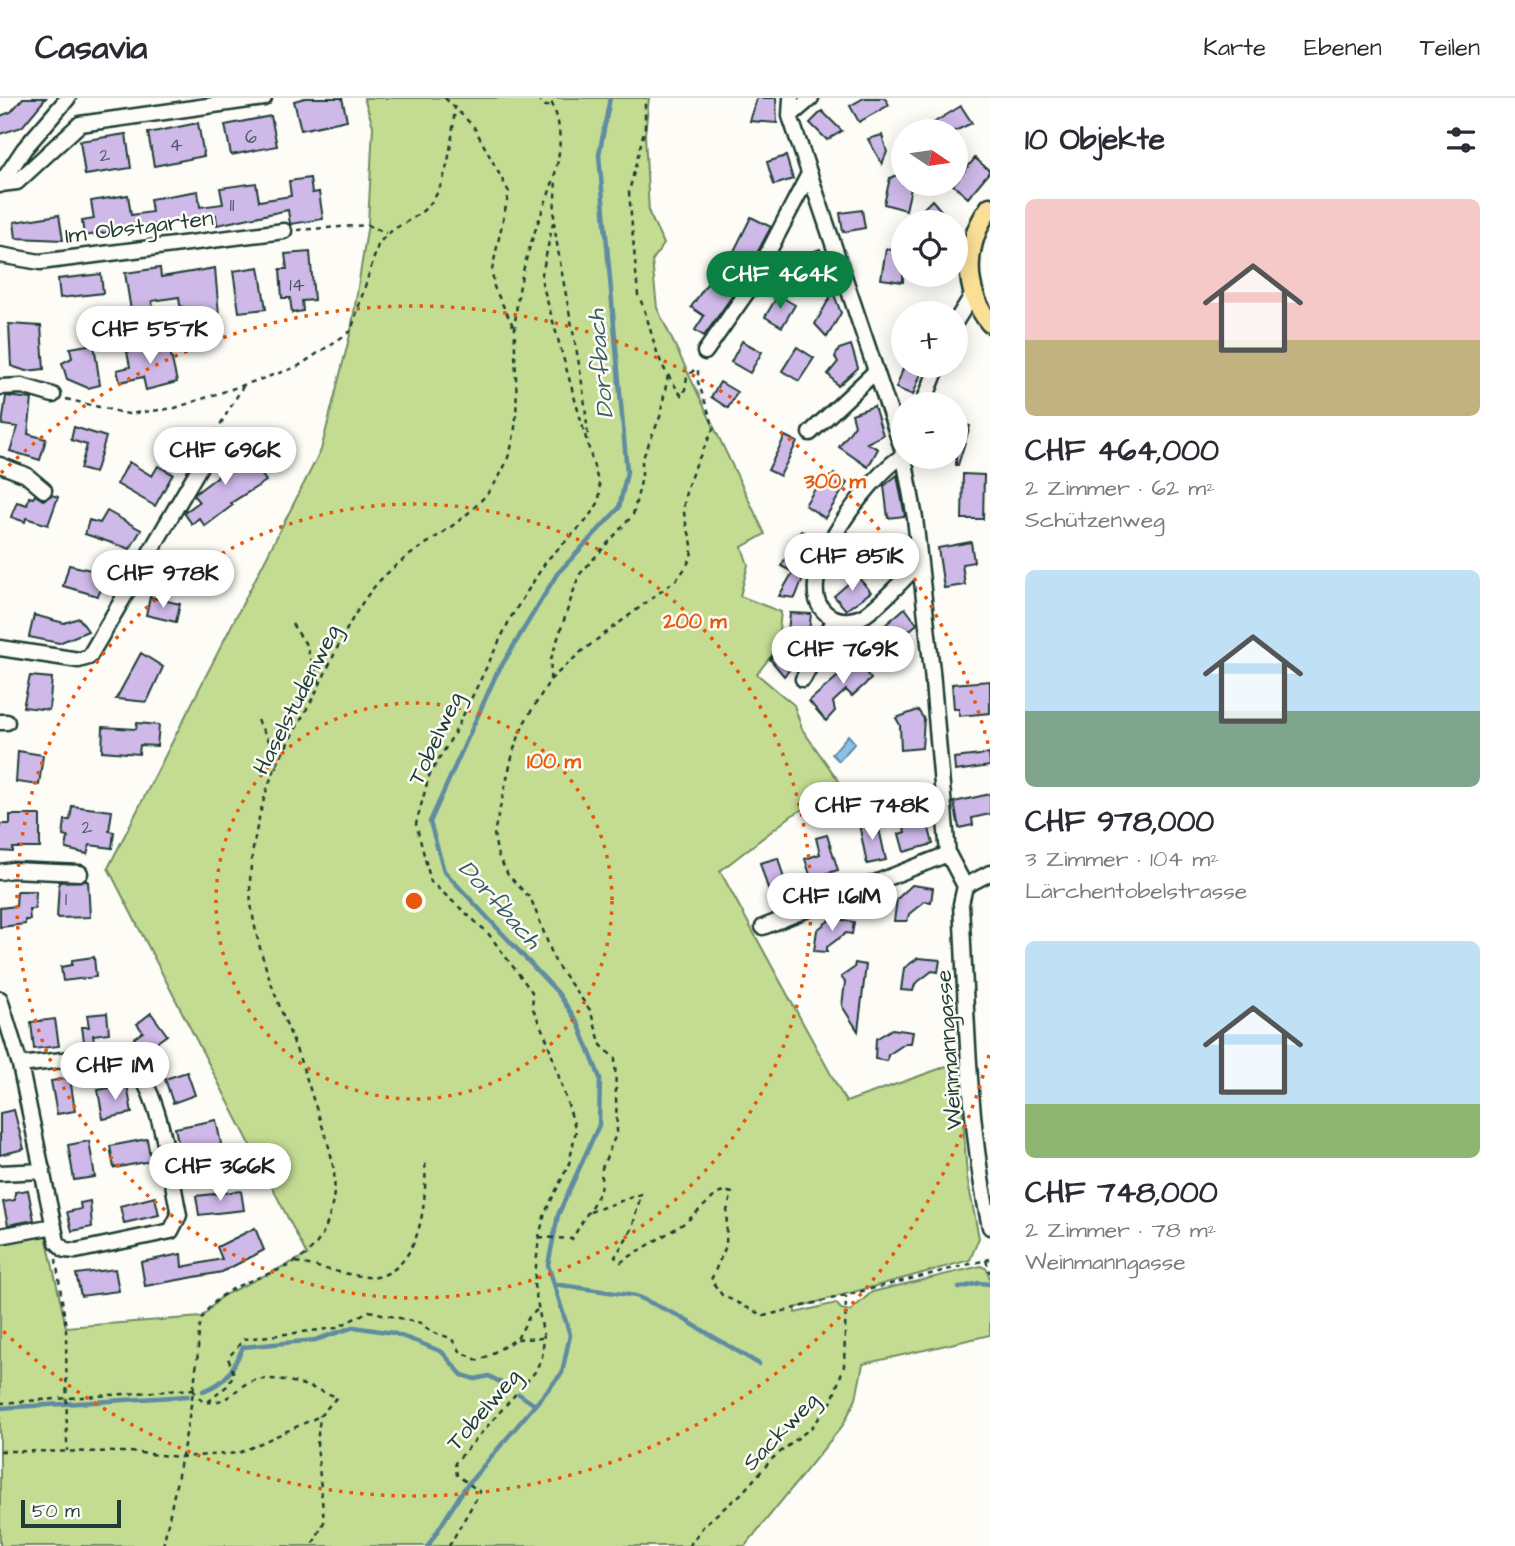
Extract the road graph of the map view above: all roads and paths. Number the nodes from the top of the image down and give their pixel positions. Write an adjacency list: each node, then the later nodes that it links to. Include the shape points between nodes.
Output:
1 (68, 98): 14 (street)
2 (264, 98): 14 (street, via 80,124 17,182)
3 (445, 98): 10 (path)
4 (538, 98): 9 (path, via 544,106)
5 (549, 98): 9 (path, Haselstudenweg)
6 (645, 98): 26 (path, via 645,127 629,192 638,295)
7 (791, 98): 11 (street)
8 (811, 98): 11 (street)
9 (554, 106): 13 (path, Haselstudenweg, via 559,134)
10 (456, 107): 18 (path, via 449,166 427,208); 23 (path, via 474,127 509,192 492,270 494,287)
11 (790, 116): 12 (street)
12 (809, 174): 24 (street, via 749,289); 25 (street)
13 (556, 175): 16 (path, Tobelweg); 23 (path, Haselstudenweg, via 525,256)
14 (0, 184)
15 (990, 207): 20 (main road, via 970,250)
16 (554, 218): 32 (path); 32 (path, Tobelweg, via 541,279)
17 (284, 232): 18 (path, via 368,225); 19 (street, Im Obstgarten, via 40,262)
18 (386, 233): 27 (path, via 351,331 296,367)
19 (0, 255)
20 (973, 294): 21 (street); 22 (main road)
21 (968, 302)
22 (990, 323)
23 (515, 330): 44 (path, Haselstudenweg, via 519,390 516,432 506,463 493,486 455,527 416,551 374,587)
24 (705, 352)
25 (876, 372): 30 (street); 31 (street)
26 (668, 375): 43 (path, via 660,417 642,460 633,515 579,575 551,659); 43 (path, via 684,395 687,377 698,367 698,382 714,427 684,505 693,552 687,568)
27 (245, 383): 29 (path, via 175,408 128,414); 34 (path, via 206,446)
28 (0, 387): 29 (street, via 22,386)
29 (53, 395)
30 (891, 418)
31 (810, 433)
32 (589, 443): 62 (path, Tobelweg, via 599,502 586,522 547,560 511,617 429,776 416,824 431,882 487,932 532,992 533,1009 576,1129 569,1164 545,1213)
33 (891, 462): 39 (street, via 853,504 820,567 816,594 822,610)
34 (202, 463): 41 (street, via 89,657 79,660)
35 (0, 465): 37 (street, via 26,475)
36 (905, 469): 38 (street)
37 (44, 490)
38 (920, 563): 39 (street, via 863,616); 47 (street)
39 (835, 619): 42 (street)
40 (292, 624): 44 (path, via 306,643)
41 (0, 648)
42 (803, 679)
43 (550, 680): 58 (path, via 514,749 494,833 508,875 531,899 556,964 590,1010 601,1045 615,1059 617,1132 601,1168 600,1192)
44 (320, 684): 46 (path, Haselstudenweg)
45 (257, 720): 46 (path, via 272,748)
46 (276, 769): 65 (path, Haselstudenweg, via 257,838 251,901 262,951 305,1073 334,1180 331,1211 321,1239)
47 (948, 854): 51 (street); 52 (street)
48 (0, 872): 49 (street)
49 (80, 873)
50 (990, 873): 51 (street)
51 (965, 886): 60 (street, Weinmanngasse, via 961,904 970,1058)
52 (763, 927)
53 (0, 999): 54 (street)
54 (20, 1065): 56 (street); 63 (street, via 105,1055 136,1070 156,1110 179,1215 171,1231 76,1251 65,1250)
55 (425, 1159): 65 (path, via 424,1214 413,1243 396,1267 375,1278)
56 (43, 1171): 57 (street); 59 (street)
57 (0, 1174)
58 (590, 1212): 62 (path, via 572,1239); 67 (path, via 642,1194 632,1229 616,1251 621,1262 686,1222 725,1191 732,1193 726,1246 711,1280 722,1296 764,1317)
59 (54, 1226): 61 (street); 63 (street)
60 (990, 1227)
61 (0, 1237)
62 (541, 1237): 68 (path, Tobelweg, via 534,1285)
63 (57, 1242): 72 (path, via 55,1257 66,1327)
64 (988, 1259): 66 (path); 67 (path)
65 (296, 1262): 71 (path, Haselstudenweg, via 222,1296 202,1317)
66 (990, 1273)
67 (846, 1296): 82 (path, Sackweg, via 847,1348 832,1401 813,1426 705,1524)
68 (538, 1309): 69 (path, Tobelweg); 70 (path)
69 (544, 1338): 70 (path); 81 (path, Tobelweg, via 535,1372 455,1463 457,1475 479,1490)
70 (517, 1339): 73 (path, via 479,1361 421,1323 369,1311 331,1329 244,1339 229,1360 234,1374)
71 (193, 1390): 72 (path); 73 (path); 78 (path, Haselstudenweg)
72 (67, 1399): 74 (path); 77 (path)
73 (208, 1402): 75 (path, via 222,1403 255,1380 291,1381 337,1397)
74 (0, 1403)
75 (320, 1416): 78 (path, via 239,1453); 80 (path, via 317,1444 324,1522)
76 (0, 1451): 77 (path)
77 (67, 1451): 78 (path)
78 (181, 1457): 79 (path, Haselstudenweg)
79 (163, 1546)
80 (312, 1546)
81 (449, 1546)
82 (690, 1546)

